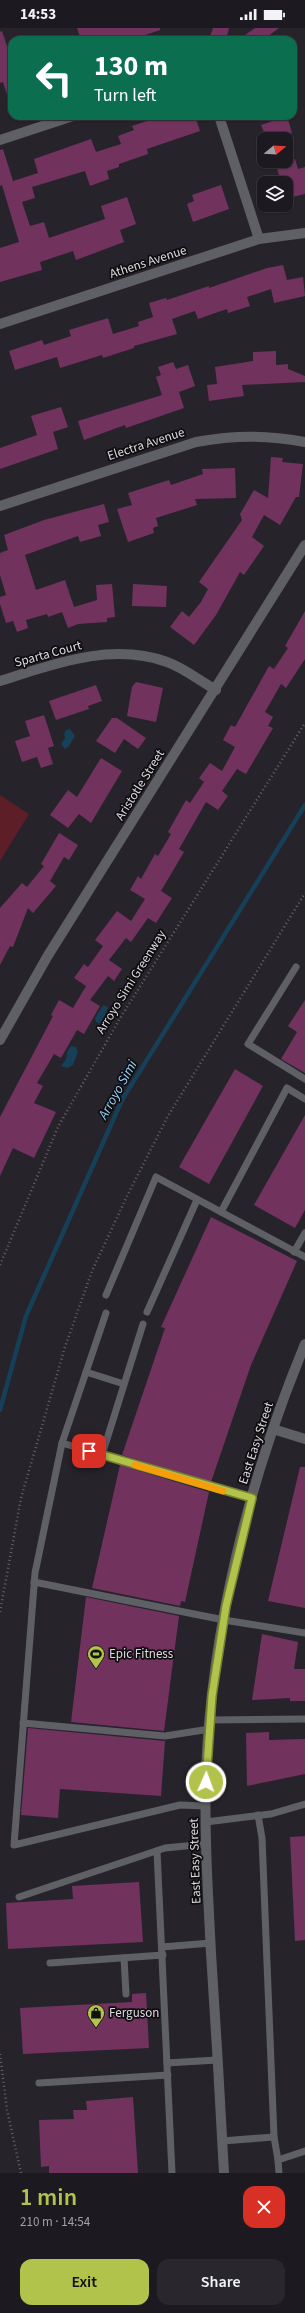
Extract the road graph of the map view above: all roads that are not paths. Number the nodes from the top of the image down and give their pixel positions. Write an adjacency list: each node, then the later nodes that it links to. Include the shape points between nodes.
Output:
1 (62, 120): 3 (street)
2 (220, 120): 5 (street)
3 (0, 140)
4 (305, 233): 5 (street, Athens Avenue)
5 (259, 239): 6 (street, Athens Avenue)
6 (0, 324)
7 (305, 442): 8 (street, Electra Avenue, via 271,436 230,436 196,442)
8 (0, 506)
9 (305, 545): 11 (street, Aristotle Street)
10 (0, 681): 11 (street, Sparta Court, via 65,660 103,654 129,655 168,662)
11 (216, 690): 13 (street, Aristotle Street, via 47,957)
12 (296, 967): 14 (lane, via 248,1044)
13 (0, 1040)
14 (305, 1079)
15 (305, 1099): 17 (lane, via 287,1088)
16 (197, 1200): 17 (lane); 21 (lane, via 156,1177); 22 (lane)
17 (221, 1212): 19 (lane)
18 (305, 1233): 19 (lane)
19 (294, 1252): 20 (lane)
20 (305, 1257)
21 (106, 1295)
22 (147, 1312)
23 (106, 1313): 26 (lane)
24 (143, 1324): 27 (lane)
25 (305, 1344): 28 (street, East Easy Street)
26 (86, 1372): 27 (lane); 30 (lane)
27 (124, 1384): 31 (lane)
28 (273, 1429): 29 (street); 32 (street, East Easy Street)
29 (305, 1439)
30 (62, 1443): 31 (lane); 33 (lane)
31 (102, 1455): 32 (lane)
32 (252, 1498): 34 (street, East Easy Street)
33 (34, 1582): 34 (lane); 37 (lane)
34 (224, 1620): 35 (lane); 38 (street, East Easy Street)
35 (305, 1633)
36 (305, 1718): 38 (lane)
37 (23, 1723): 38 (lane, via 165,1736); 40 (lane, via 14,1845 180,1805)
38 (210, 1724): 40 (street, East Easy Street)
39 (305, 1804): 41 (lane)
40 (206, 1806): 42 (street, East Easy Street)
41 (258, 1815): 42 (lane); 56 (lane, via 262,1838)
42 (206, 1822): 43 (street, East Easy Street)
43 (206, 1844): 44 (lane); 46 (street, East Easy Street)
44 (157, 1851): 45 (lane); 47 (lane)
45 (19, 1897)
46 (211, 1943): 47 (lane); 52 (street, East Easy Street)
47 (162, 1947): 48 (lane)
48 (163, 1955): 49 (lane); 53 (lane)
49 (124, 1958): 50 (lane); 51 (lane)
50 (50, 1963)
51 (126, 1994)
52 (218, 2060): 53 (lane); 57 (street, East Easy Street)
53 (167, 2063): 54 (lane)
54 (168, 2076): 55 (lane); 60 (lane)
55 (39, 2083)
56 (274, 2137): 57 (lane); 59 (lane)
57 (222, 2142): 61 (street, East Easy Street)
58 (305, 2151): 59 (lane)
59 (278, 2160): 62 (lane)
60 (172, 2173)
61 (224, 2173)
62 (279, 2173)

